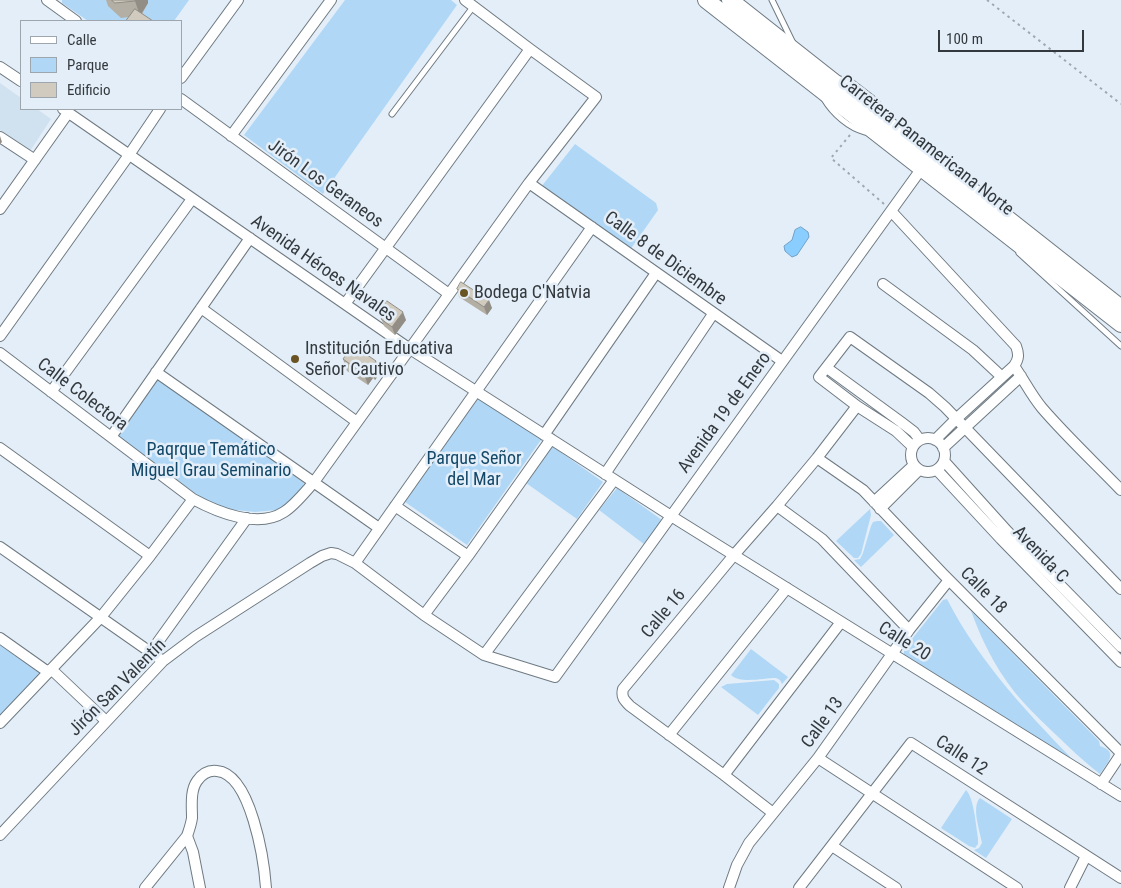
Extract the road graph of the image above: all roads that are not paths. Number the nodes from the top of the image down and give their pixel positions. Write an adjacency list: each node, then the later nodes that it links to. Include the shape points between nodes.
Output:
1 (47, 0): 8 (street)
2 (238, 0): 12 (street)
3 (331, 0): 20 (street)
4 (706, 0): 14 (highway, Carretera Panamericana Norte)
5 (730, 0): 10 (highway, Carretera Panamericana Norte)
6 (772, 0): 10 (lane)
7 (470, 3): 9 (street); 18 (lane)
8 (75, 20)
9 (530, 49): 25 (street, Calle Colectora, via 596,97); 32 (street)
10 (799, 55): 14 (highway, Carretera Panamericana Norte)
11 (0, 67): 13 (street)
12 (182, 77)
13 (20, 80)
14 (821, 81): 19 (highway, Carretera Panamericana Norte); 19 (lane, via 850,81 876,101)
15 (182, 100): 20 (street, Jirón Los Geraneos)
16 (159, 110): 22 (street)
17 (65, 111): 22 (street, Avenida Héroes Navales); 23 (street)
18 (392, 114)
19 (885, 131): 24 (highway, Carretera Panamericana Norte); 38 (highway, Carretera Panamericana Norte)
20 (231, 136): 32 (street, Jirón Los Geraneos)
21 (0, 137): 23 (street)
22 (129, 155): 26 (street, Avenida Héroes Navales); 41 (street)
23 (35, 160): 27 (street)
24 (922, 168): 28 (street, Avenida 19 de Enero); 29 (highway, Carretera Panamericana Norte)
25 (529, 182): 30 (street, Calle 8 de Diciembre); 35 (street, Calle Colectora)
26 (192, 198): 31 (street, Avenida Héroes Navales); 52 (street)
27 (0, 209)
28 (891, 211): 45 (street, Avenida 19 de Enero); 46 (street, via 1016,346 1019,353)
29 (980, 214): 40 (highway, Carretera Panamericana Norte); 42 (lane, via 1026,261)
30 (592, 227): 33 (street, Calle 8 de Diciembre); 51 (street)
31 (250, 238): 36 (street, Avenida Héroes Navales); 37 (street)
32 (386, 248): 35 (street, Jirón Los Geraneos); 36 (street)
33 (656, 273): 39 (street, Calle 8 de Diciembre); 58 (street)
34 (883, 284): 50 (street, via 973,350)
35 (449, 294): 43 (street, Calle Colectora)
36 (345, 304): 43 (street, Avenida Héroes Navales)
37 (201, 308): 48 (street); 55 (street)
38 (1121, 308)
39 (713, 314): 45 (street, Calle 8 de Diciembre); 66 (street)
40 (1121, 324)
41 (0, 336)
42 (1121, 346)
43 (410, 349): 51 (street, Avenida Héroes Navales); 55 (street, Calle Colectora)
44 (0, 353): 52 (street, Calle Colectora)
45 (782, 362): 75 (street, Avenida 19 de Enero)
46 (1014, 366): 49 (street); 50 (street)
47 (827, 368): 53 (street, via 819,378); 54 (street, via 850,337 930,394); 60 (street, via 908,427)
48 (156, 372): 57 (street); 68 (street)
49 (1021, 376): 56 (street); 69 (street, via 1043,409)
50 (1002, 377): 54 (street)
51 (476, 391): 58 (street, Avenida Héroes Navales); 71 (street)
52 (51, 392): 57 (street, Calle Colectora)
53 (857, 406): 60 (street); 63 (street, Calle 16)
54 (956, 419): 56 (street); 59 (street)
55 (357, 422): 68 (street, Calle Colectora)
56 (965, 427): 62 (street); 84 (street)
57 (111, 437): 70 (street, Calle Colectora)
58 (547, 437): 66 (street, Avenida Héroes Navales); 80 (street)
59 (934, 440): 60 (street, via 925,439); 62 (street)
60 (917, 444): 65 (street, via 911,456)
61 (0, 448): 79 (street)
62 (943, 448): 64 (street, via 944,457)
63 (817, 458): 72 (street, Calle 16); 73 (street, Calle 18, via 860,487)
64 (940, 465): 65 (street, via 928,472); 91 (street, Avenida C, via 1000,538)
65 (917, 467): 73 (street)
66 (605, 474): 67 (street, Avenida Héroes Navales)
67 (614, 480): 75 (street, Avenida Héroes Navales); 93 (street)
68 (314, 482): 74 (street, Calle Colectora, via 280,515); 76 (street)
69 (1121, 490)
70 (192, 499): 74 (street, Calle Colectora, via 221,513); 79 (street)
71 (394, 506): 76 (street); 80 (street)
72 (777, 506): 78 (street, Calle 16); 88 (street, via 822,539)
73 (877, 506): 82 (street, Calle 18)
74 (247, 518): 90 (street)
75 (675, 518): 78 (street, Calle 20); 96 (street, Avenida 19 de Enero)
76 (379, 528): 81 (street)
77 (0, 547): 86 (street)
78 (734, 555): 83 (street, Calle 20); 99 (street, Calle 16, via 622,689 624,700)
79 (150, 556): 86 (street)
80 (468, 556): 85 (street)
81 (354, 563): 85 (street, Jirón San Valentín); 94 (street, Jirón San Valentín, via 337,554 322,556)
82 (949, 580): 88 (street, Calle 13); 100 (street, Calle 18)
83 (787, 588): 87 (street, Calle 20); 99 (street)
84 (1121, 589)
85 (424, 615): 93 (street, Jirón San Valentín)
86 (101, 617): 90 (street); 95 (street)
87 (840, 622): 92 (street, Calle 20); 102 (street)
88 (909, 630): 92 (street, Calle 13)
89 (0, 638): 95 (street)
90 (150, 653): 94 (street)
91 (1119, 653)
92 (892, 654): 101 (street, Calle 13); 103 (street, Calle 20)
93 (484, 655): 96 (street, Jirón San Valentín)
94 (163, 661): 97 (street, Jirón San Valentín)
95 (50, 671): 97 (street); 98 (street)
96 (554, 677)
97 (106, 721): 107 (street, Jirón San Valentín)
98 (0, 723)
99 (669, 735): 102 (street, Calle 16)
100 (1121, 754): 103 (street)
101 (818, 758): 104 (street); 106 (street, Calle 13)
102 (724, 775): 106 (street, Calle 16)
103 (1101, 784): 105 (street, Calle 20)
104 (873, 794): 109 (street, Calle 12); 110 (street, Calle 12, via 911,743); 118 (street)
105 (1121, 796)
106 (773, 813): 116 (street, Calle 13, via 743,853)
107 (0, 834)
108 (187, 836): 113 (street); 114 (street); 115 (street, via 197,781 214,770 227,773 239,787 250,810)
109 (832, 846): 112 (street); 117 (street, Calle 12)
110 (1086, 856): 111 (street, Calle 12); 119 (street)
111 (1121, 878)
112 (890, 887)
113 (145, 888)
114 (200, 888)
115 (266, 888)
116 (729, 888)
117 (799, 888)
118 (1017, 888)
119 (1070, 888)

